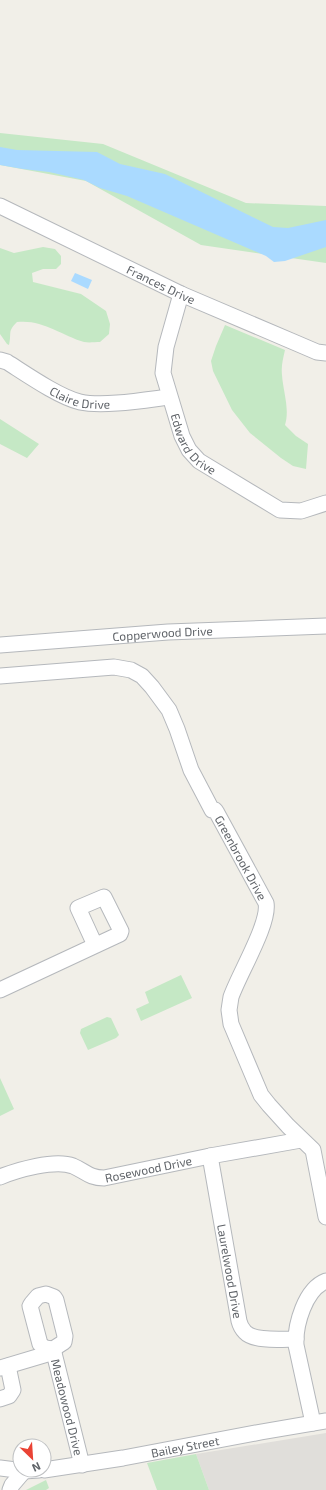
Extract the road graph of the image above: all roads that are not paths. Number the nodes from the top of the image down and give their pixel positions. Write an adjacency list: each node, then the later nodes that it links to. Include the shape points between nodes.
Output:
1 (0, 206): 2 (street, Frances Drive)
2 (181, 294): 3 (street, Frances Drive, via 317,352); 5 (street, Edward Drive, via 164,357 163,373)
3 (326, 353)
4 (0, 360): 5 (street, Claire Drive, via 78,402 99,404)
5 (170, 396): 6 (street, Edward Drive, via 182,436 189,450 199,461 280,510 301,510)
6 (326, 503)
7 (326, 626): 8 (street, Copperwood Drive, via 168,632)
8 (0, 645)
9 (0, 676): 12 (street, Greenbrook Drive, via 122,668 142,676 169,710 191,770 266,903 267,909 262,926 229,1003 229,1017 261,1095)
10 (95, 945): 11 (street)
11 (0, 990)
12 (301, 1140): 13 (street, Rosewood Drive); 15 (street, Greenbrook Drive, via 314,1153)
13 (210, 1156): 14 (street, Rosewood Drive, via 104,1178 94,1178 72,1166 62,1164 25,1169); 17 (street, Laurelwood Drive, via 239,1321 243,1330 256,1338)
14 (0, 1178)
15 (326, 1217)
16 (326, 1281): 17 (street, via 314,1289 307,1299)
17 (296, 1339): 20 (street)
18 (4, 1367): 19 (street, via 13,1390 9,1396); 21 (street, Meadowood Drive, via 54,1350)
19 (0, 1399)
20 (320, 1422): 21 (street, Bailey Street)
21 (82, 1465): 23 (street, Bailey Street)
22 (0, 1468): 24 (street)
23 (52, 1469)
24 (12, 1470)
25 (18, 1478): 26 (street)
26 (10, 1490)

